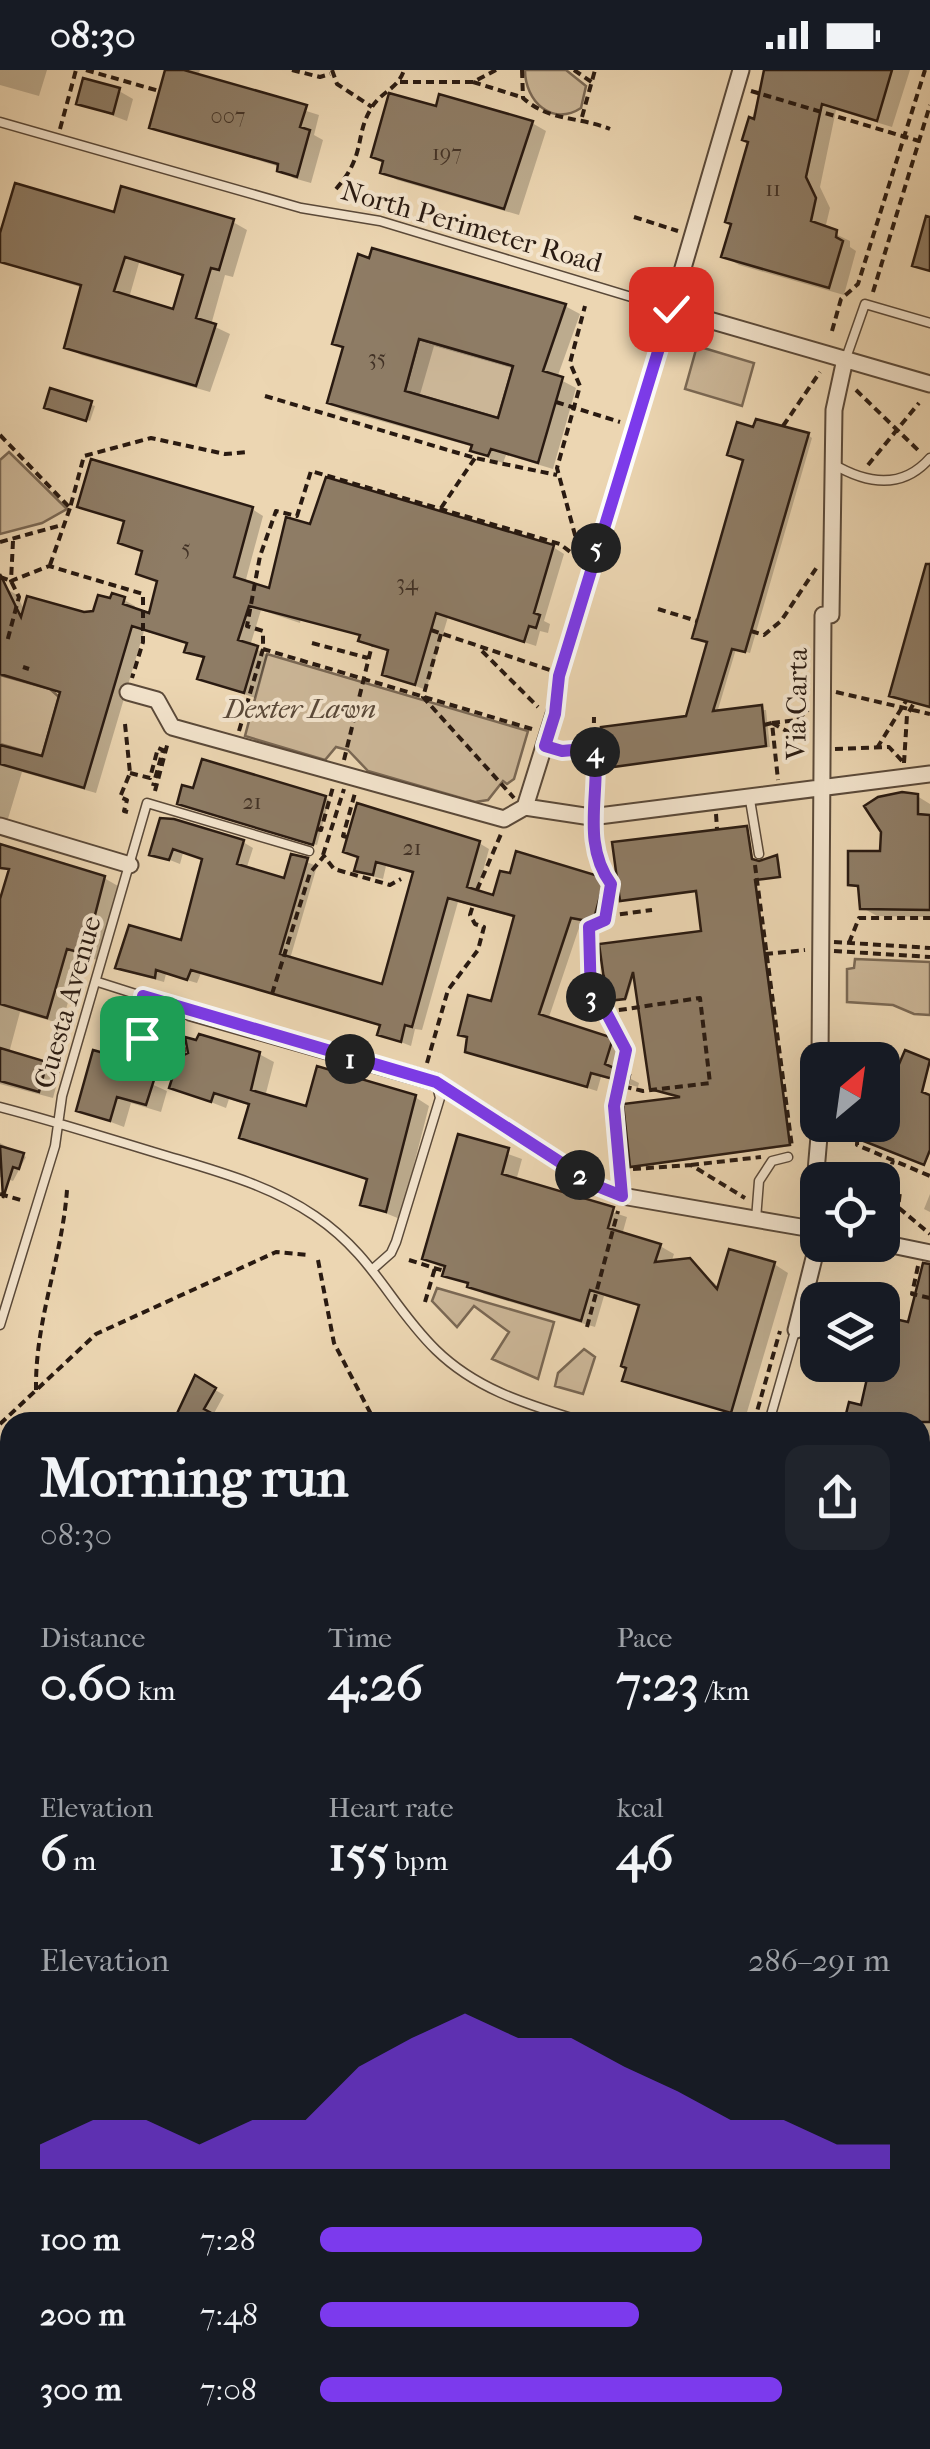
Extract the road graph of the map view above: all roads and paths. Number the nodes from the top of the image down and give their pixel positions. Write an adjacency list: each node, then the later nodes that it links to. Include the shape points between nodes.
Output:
1 (76, 70): 22 (path)
2 (86, 70): 15 (path)
3 (292, 70): 11 (path, via 320,78)
4 (404, 70): 12 (path)
5 (496, 70): 13 (path)
6 (522, 70): 17 (path)
7 (574, 70): 14 (path)
8 (595, 70): 14 (path)
9 (741, 70): 16 (street)
10 (924, 70): 24 (path)
11 (332, 72): 19 (path, via 346,92)
12 (400, 82): 13 (path); 19 (path)
13 (472, 82): 17 (path)
14 (593, 83): 20 (path)
15 (159, 91)
16 (735, 91): 24 (path); 33 (street)
17 (522, 98): 20 (path, via 560,120)
18 (930, 105): 25 (path)
19 (372, 106): 26 (path, via 356,167)
20 (582, 118): 23 (path)
21 (0, 122): 33 (lane, North Perimeter Road, via 301,208 380,221)
22 (60, 129)
23 (610, 129)
24 (905, 136): 25 (path); 35 (path, via 858,284 841,299)
25 (918, 141): 31 (path, via 873,294)
26 (336, 189)
27 (634, 217): 28 (path)
28 (678, 232)
29 (598, 253): 30 (path)
30 (596, 266)
31 (864, 304): 34 (lane); 36 (lane)
32 (585, 306): 43 (path, via 570,364 580,386)
33 (671, 309): 36 (street, North Perimeter Road); 84 (lane, via 558,693)
34 (930, 323)
35 (832, 330)
36 (845, 359): 38 (street, North Perimeter Road); 53 (street, Via Carta, via 834,410)
37 (820, 372): 45 (path)
38 (930, 384)
39 (852, 387): 46 (path)
40 (265, 396): 51 (path)
41 (556, 402): 43 (path)
42 (919, 403): 46 (path)
43 (574, 408): 44 (path); 55 (path)
44 (620, 422)
45 (783, 426)
46 (894, 432): 52 (path); 54 (path)
47 (0, 435): 48 (path)
48 (6, 440): 49 (path); 56 (path)
49 (0, 448)
50 (249, 452): 56 (path, via 225,454 151,438 84,456)
51 (474, 458): 55 (path); 57 (path)
52 (930, 459): 53 (lane, via 900,480 872,482)
53 (833, 464): 79 (street, Via Carta, via 831,615 823,615)
54 (865, 468)
55 (557, 476): 57 (path, via 582,562 560,544)
56 (70, 508): 58 (path)
57 (441, 509): 73 (path, via 312,471 297,516 276,511 260,556 247,626 263,631)
58 (62, 525): 59 (path); 62 (path)
59 (13, 541): 60 (path); 64 (path)
60 (0, 542)
61 (820, 564): 68 (path, via 781,620 764,635)
62 (50, 566): 64 (path); 78 (path, via 143,594 143,642)
63 (0, 577): 64 (path)
64 (11, 582): 70 (path, via 19,597)
65 (658, 609): 66 (path)
66 (697, 621)
67 (431, 630): 69 (path)
68 (751, 631)
69 (441, 634): 74 (path); 80 (path)
70 (7, 642)
71 (312, 642): 75 (path)
72 (372, 646): 75 (path)
73 (263, 649): 77 (path); 93 (path)
74 (482, 651): 76 (path); 84 (path)
75 (368, 658): 77 (path)
76 (550, 670)
77 (363, 678): 80 (path); 101 (path, via 344,751)
78 (128, 692): 91 (street, via 157,700)
79 (822, 696): 83 (path, via 845,693); 88 (path, via 797,720); 97 (street, Via Carta)
80 (423, 697): 92 (path); 110 (path)
81 (906, 701): 83 (path, bridge)
82 (914, 703): 85 (path)
83 (902, 708): 85 (path); 96 (path, bridge)
84 (547, 710): 92 (street)
85 (910, 710): 86 (path); 98 (path)
86 (930, 714)
87 (594, 718): 95 (path)
88 (772, 723): 90 (path); 97 (path); 104 (path)
89 (125, 724): 99 (path)
90 (764, 725)
91 (172, 728): 93 (street); 108 (path)
92 (547, 740): 95 (path, via 562,751); 110 (street)
93 (235, 745): 101 (street)
94 (604, 746): 95 (path)
95 (595, 748): 112 (path)
96 (877, 748): 97 (path); 98 (path, via 889,747)
97 (821, 750): 102 (street, Via Carta)
98 (904, 769): 100 (street); 102 (street)
99 (130, 773): 103 (path, via 150,778 158,748 163,750); 111 (path, via 120,796 128,800)
100 (930, 774)
101 (346, 781): 110 (street, via 504,819)
102 (820, 785): 104 (street); 144 (street, Via Carta)
103 (153, 786)
104 (779, 790): 106 (street)
105 (331, 793): 114 (path)
106 (750, 794): 112 (street); 116 (lane)
107 (342, 798): 120 (path)
108 (147, 803): 118 (lane); 121 (lane, Cuesta Avenue)
109 (352, 803): 115 (path)
110 (525, 807): 112 (street)
111 (128, 812)
112 (590, 817): 122 (path)
113 (0, 826): 121 (street)
114 (317, 829)
115 (347, 837)
116 (757, 840): 119 (lane); 136 (path)
117 (496, 850): 125 (path)
118 (308, 851): 120 (path)
119 (759, 854)
120 (324, 856): 124 (path, via 334,869 390,885); 140 (path, via 310,873)
121 (130, 864): 139 (lane, Cuesta Avenue)
122 (602, 872): 123 (path); 128 (path, via 611,884)
123 (616, 872)
124 (400, 879)
125 (477, 890)
126 (473, 905): 146 (path, via 470,915 484,927 478,950 448,990 426,1065)
127 (652, 910): 128 (path)
128 (607, 916): 143 (path, via 589,927 598,975 591,1000)
129 (930, 918): 131 (path, via 859,918)
130 (834, 942): 131 (path)
131 (849, 942): 132 (path)
132 (894, 946): 133 (path); 137 (path)
133 (930, 948)
134 (813, 949): 136 (path)
135 (840, 952): 137 (path)
136 (766, 954): 154 (path, via 793,1144)
137 (895, 954): 138 (path)
138 (930, 957)
139 (98, 982): 141 (lane); 149 (lane, Cuesta Avenue)
140 (272, 994)
141 (143, 996): 142 (lane); 145 (lane, via 142,1038)
142 (190, 1012): 146 (street)
143 (606, 1012): 147 (path, via 626,1050); 147 (path, via 700,998 710,1083 643,1091)
144 (821, 1042)
145 (181, 1050)
146 (436, 1082): 161 (street); 173 (lane, via 440,1098 396,1242)
147 (618, 1084): 152 (path)
148 (0, 1107): 149 (lane)
149 (58, 1123): 162 (lane, Cuesta Avenue); 173 (lane, via 280,1196)
150 (627, 1141): 152 (path)
151 (857, 1142): 155 (path)
152 (617, 1143): 157 (path)
153 (761, 1157): 156 (path)
154 (788, 1157): 164 (lane, via 772,1162 758,1182)
155 (893, 1160): 158 (path)
156 (691, 1166): 157 (path); 164 (path, via 749,1200)
157 (620, 1170): 161 (path)
158 (930, 1176)
159 (67, 1190): 182 (path, via 36,1342)
160 (0, 1194): 162 (path)
161 (622, 1196): 164 (street); 180 (path)
162 (37, 1204): 179 (lane, Cuesta Avenue)
163 (900, 1210): 166 (path)
164 (756, 1219): 165 (street)
165 (800, 1230)
166 (930, 1234)
167 (900, 1247): 168 (street)
168 (930, 1253)
169 (309, 1254): 182 (path, via 276,1252 96,1334)
170 (318, 1260): 184 (path, via 334,1343)
171 (409, 1260): 174 (path)
172 (809, 1262): 181 (street)
173 (374, 1268): 185 (lane, via 412,1323 460,1370 506,1397)
174 (435, 1268): 175 (path); 178 (path)
175 (444, 1271)
176 (917, 1272): 177 (path, via 912,1294)
177 (930, 1298)
178 (425, 1302)
179 (0, 1326)
180 (587, 1327)
181 (796, 1330): 186 (lane)
182 (36, 1390): 183 (path)
183 (13, 1412)
184 (370, 1412)
185 (553, 1412)
186 (772, 1412)

